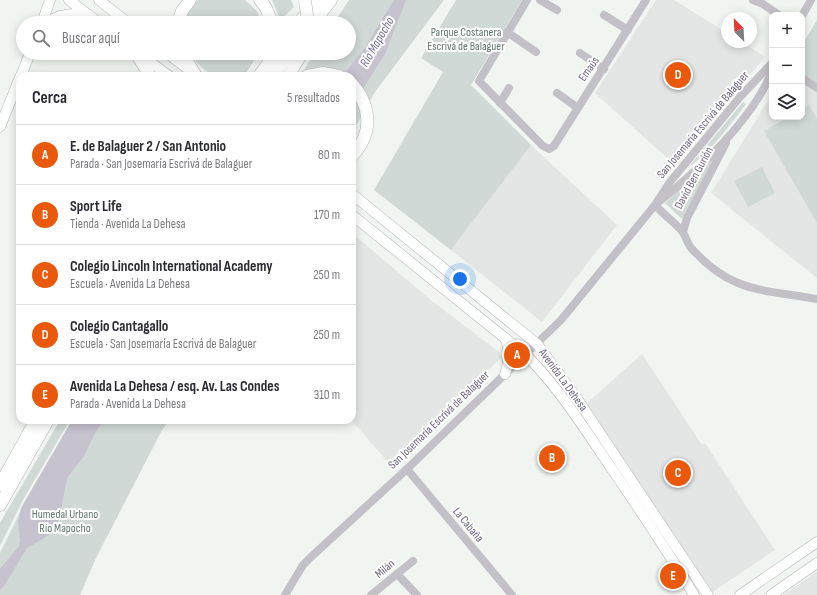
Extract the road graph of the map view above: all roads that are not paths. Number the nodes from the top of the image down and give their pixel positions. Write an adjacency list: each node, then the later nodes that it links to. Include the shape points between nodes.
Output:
1 (50, 0): 19 (main road)
2 (69, 0): 17 (main road)
3 (99, 0): 21 (main road)
4 (190, 0): 22 (highway)
5 (260, 0): 23 (highway)
6 (306, 0): 25 (highway, bridge)
7 (317, 0): 24 (highway)
8 (330, 0): 26 (highway)
9 (527, 0): 28 (street)
10 (540, 0): 14 (street)
11 (646, 0): 27 (street, Emaús)
12 (755, 0): 15 (street)
13 (811, 0): 16 (street)
14 (557, 10)
15 (774, 12)
16 (804, 12)
17 (89, 15): 20 (main road, via 76,13)
18 (604, 15): 27 (street)
19 (44, 16)
20 (60, 16)
21 (119, 16)
22 (180, 16)
23 (270, 16)
24 (304, 16)
25 (307, 16)
26 (318, 16)
27 (628, 30): 41 (street, Emaús)
28 (507, 32): 29 (street); 59 (street, via 479,81)
29 (536, 52)
30 (580, 53): 41 (street)
31 (27, 60): 42 (main road)
32 (141, 60): 43 (highway)
33 (147, 60): 44 (main road)
34 (176, 60): 45 (main road)
35 (186, 60): 46 (highway)
36 (268, 60): 47 (highway)
37 (272, 60): 48 (highway)
38 (282, 60): 49 (highway)
39 (298, 60): 50 (highway)
40 (769, 66): 58 (street, San Josemaría Escrivá de Balaguer)
41 (604, 69): 60 (street, Emaús)
42 (22, 72)
43 (148, 72)
44 (163, 72)
45 (191, 72)
46 (194, 72)
47 (265, 72)
48 (266, 72)
49 (267, 72)
50 (290, 72)
51 (769, 76): 61 (street, San Josemaría Escrivá de Balaguer)
52 (805, 80): 55 (street)
53 (16, 87): 62 (main road)
54 (510, 88): 59 (street)
55 (817, 88)
56 (356, 89): 64 (highway, via 366,106 368,125 366,135)
57 (557, 93): 60 (street)
58 (740, 97): 61 (street, via 748,99); 66 (street, San Josemaría Escrivá de Balaguer, via 670,182)
59 (500, 103): 60 (street, Emaús, via 549,149 554,146)
60 (578, 108)
61 (748, 112): 63 (street, San Josemaría Escrivá de Balaguer)
62 (0, 127)
63 (730, 136): 66 (street, San Josemaría Escrivá de Balaguer); 68 (street, David Ben Gurión)
64 (356, 150)
65 (356, 197): 71 (main road, Avenida La Dehesa)
66 (655, 205): 68 (street, David Ben Gurión); 71 (street, San Josemaría Escrivá de Balaguer, via 561,320)
67 (356, 218): 70 (main road, Avenida La Dehesa)
68 (682, 232): 69 (street, David Ben Gurión, via 693,250 732,282 755,290)
69 (817, 299)
70 (504, 337): 72 (main road, Avenida La Dehesa); 73 (main road, via 509,356)
71 (537, 344): 72 (street, San Josemaría Escrivá de Balaguer); 90 (main road, Avenida La Dehesa, via 576,397)
72 (526, 355): 73 (street, San Josemaría Escrivá de Balaguer); 89 (main road, Avenida La Dehesa, via 550,380 566,402 649,523)
73 (505, 374): 78 (street, San Josemaría Escrivá de Balaguer)
74 (34, 424): 79 (highway)
75 (46, 424): 77 (highway)
76 (48, 424): 77 (highway)
77 (39, 435): 80 (highway)
78 (407, 468): 85 (street, La Cabaña); 86 (street, San Josemaría Escrivá de Balaguer, via 303,565)
79 (0, 485)
80 (0, 505)
81 (817, 542): 91 (main road)
82 (413, 561): 84 (street, Milán)
83 (817, 563): 92 (main road)
84 (397, 574): 87 (street, Milán); 88 (street)
85 (508, 594)
86 (285, 595)
87 (372, 595)
88 (416, 595)
89 (694, 595)
90 (708, 595)
91 (740, 595)
92 (771, 595)

